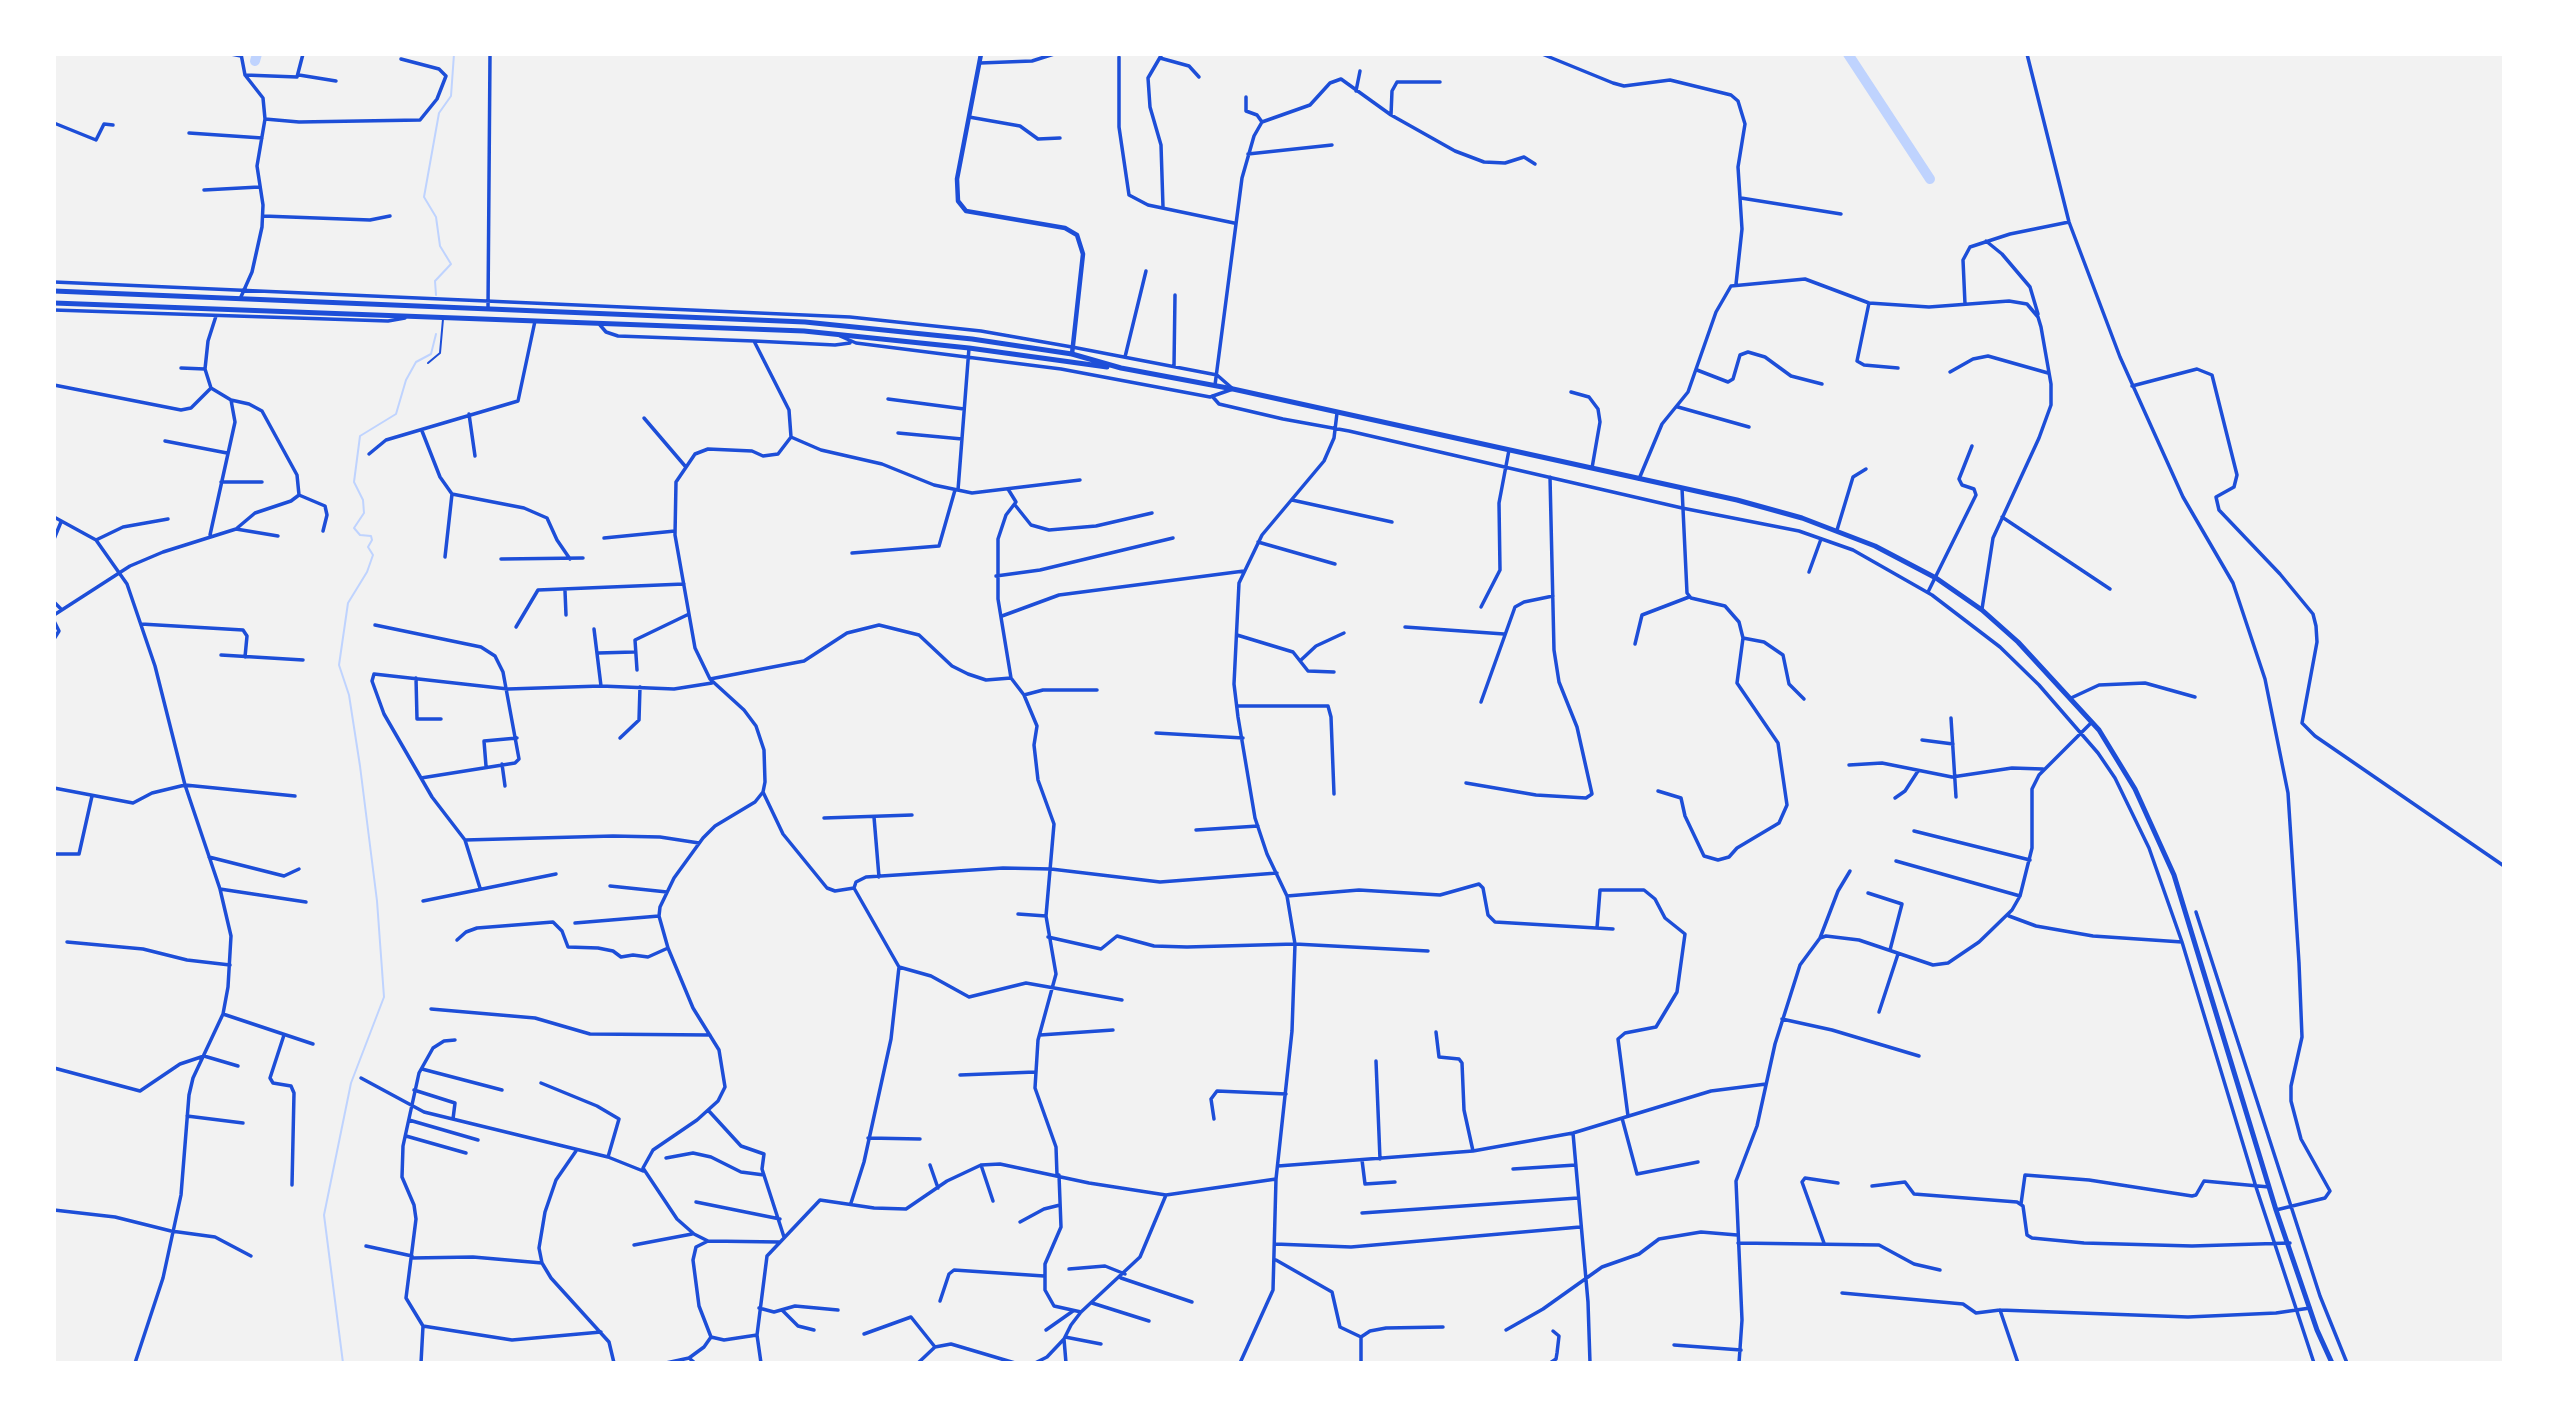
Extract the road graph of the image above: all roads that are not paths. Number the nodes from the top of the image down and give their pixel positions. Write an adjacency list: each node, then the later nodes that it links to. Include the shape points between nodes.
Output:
1 (231, 54): 8 (street)
2 (303, 54): 15 (street)
3 (490, 54): 51 (street)
4 (981, 54): 12 (street)
5 (1054, 54): 12 (street, via 1032,61)
6 (1542, 54): 36 (street, via 1623,85 1670,80 1731,95 1742,108 1745,124 1738,167)
7 (2027, 54): 42 (street)
8 (241, 55): 14 (street)
9 (1161, 56): 16 (street, via 1189,66); 37 (street, via 1149,72 1148,95 1161,145)
10 (1119, 57): 37 (street, via 1119,127 1126,188 1133,199)
11 (401, 59): 23 (street, via 439,69 446,76 437,99 418,120)
12 (981, 64): 22 (street)
13 (1360, 71): 19 (street)
14 (245, 75): 15 (street); 23 (street, via 262,96)
15 (299, 75): 17 (street)
16 (1199, 77)
17 (336, 81)
18 (1440, 82): 21 (street, via 1397,82)
19 (1356, 91): 21 (street); 24 (street, via 1343,79 1334,80 1310,105)
20 (1245, 97): 24 (street, via 1246,111)
21 (1391, 115): 33 (street, via 1477,159 1500,163 1524,157)
22 (969, 117): 30 (street, via 1020,126 1038,139); 70 (street, via 957,179 963,209 1069,229 1080,240 1083,254)
23 (265, 119): 29 (street)
24 (1262, 122): 32 (street)
25 (56, 124): 26 (street, via 96,140 104,124); 27 (street)
26 (113, 125)
27 (54, 131)
28 (189, 133): 29 (street)
29 (262, 138): 34 (street)
30 (1060, 138)
31 (1332, 145): 32 (street)
32 (1248, 154): 41 (street)
33 (1535, 164)
34 (259, 187): 35 (street); 39 (street)
35 (204, 190)
36 (1741, 198): 38 (street); 46 (street)
37 (1163, 207): 41 (street)
38 (1841, 214)
39 (263, 216): 40 (street, via 370,220); 47 (street, via 257,253)
40 (390, 216)
41 (1234, 222): 84 (street)
42 (2069, 222): 43 (street); 88 (street)
43 (1986, 241): 56 (street, via 1970,247 1963,256); 63 (street, via 2030,287)
44 (1146, 271): 74 (street)
45 (54, 282): 47 (street)
46 (1736, 284): 55 (street, via 1805,279); 81 (street, via 1724,295)
47 (243, 290): 50 (street); 51 (street)
48 (54, 291): 50 (highway)
49 (1175, 295): 77 (street)
50 (240, 299): 52 (highway)
51 (488, 299): 57 (street); 70 (street, via 850,317 981,331)
52 (279, 300): 53 (highway); 59 (highway)
53 (332, 302): 57 (highway); 60 (highway)
54 (54, 303): 59 (highway)
55 (1869, 303): 56 (street); 79 (street, via 1857,361)
56 (1965, 304): 63 (street, via 2021,302)
57 (488, 309): 72 (highway, via 805,322)
58 (54, 310): 61 (street)
59 (279, 310): 60 (highway)
60 (330, 312): 62 (highway)
61 (216, 316): 62 (street, via 388,321); 80 (street)
62 (414, 316): 64 (highway)
63 (2038, 317): 83 (street)
64 (443, 318): 65 (highway); 76 (lane, via 440,353)
65 (535, 321): 66 (highway); 98 (street, via 518,401)
66 (598, 323): 67 (highway); 68 (street, via 618,336)
67 (838, 335): 69 (street); 71 (highway)
68 (754, 341): 69 (street); 104 (street, via 786,400)
69 (852, 342): 73 (street)
70 (1072, 347): 72 (street); 74 (street)
71 (969, 348): 73 (street); 75 (highway)
72 (1072, 354): 75 (highway)
73 (968, 356): 92 (street); 96 (street)
74 (1125, 357): 77 (street)
75 (1087, 362): 87 (highway)
76 (428, 363)
77 (1174, 366): 84 (street)
78 (181, 368): 80 (street)
79 (1898, 368)
80 (205, 369): 89 (street)
81 (1697, 370): 86 (street, via 1728,382 1740,355 1748,352 1765,357 1791,376); 95 (street)
82 (1950, 372): 83 (street, via 1987,356)
83 (2048, 373): 130 (street, via 2052,394 2048,415)
84 (1217, 375): 87 (street); 90 (street)
85 (54, 384): 89 (street, via 181,410 191,408)
86 (1822, 384)
87 (1215, 385): 90 (highway)
88 (2132, 386): 245 (street, via 2197,369 2212,375 2237,483 2216,497 2219,510 2313,614 2317,642 2302,723); 354 (street, via 2183,498 2233,583 2265,679 2288,793 2302,1020 2291,1101 2301,1139 2330,1191 2326,1197)
89 (211, 388): 94 (street)
90 (1233, 389): 92 (street); 97 (highway)
91 (1571, 392): 113 (street, via 1589,397 1598,410)
92 (1212, 396): 101 (street, via 1219,404)
93 (888, 399): 96 (street)
94 (231, 400): 109 (street, via 235,422); 125 (street, via 262,411 298,475)
95 (1678, 407): 100 (street); 117 (street, via 1661,424)
96 (964, 409): 105 (street)
97 (1337, 413): 101 (street); 108 (highway)
98 (469, 414): 102 (street); 111 (street)
99 (644, 418): 112 (street)
100 (1749, 427)
101 (1335, 428): 115 (street); 126 (street, via 1318,471)
102 (422, 431): 110 (street, via 386,440); 124 (street, via 440,477)
103 (898, 433): 105 (street)
104 (791, 437): 112 (street, via 772,457 741,449 708,449 695,454); 123 (street)
105 (962, 439): 123 (street)
106 (165, 441): 109 (street)
107 (1972, 446): 157 (street, via 1959,479 1976,494)
108 (1509, 450): 113 (highway); 115 (street)
109 (227, 453): 119 (street)
110 (369, 454)
111 (475, 456)
112 (685, 466): 138 (street, via 676,482)
113 (1592, 468): 117 (highway)
114 (1866, 468): 136 (street, via 1852,480)
115 (1506, 469): 116 (street); 165 (street, via 1499,503 1500,570)
116 (1550, 477): 128 (street); 162 (street)
117 (1639, 479): 121 (highway)
118 (1080, 480): 122 (street)
119 (221, 482): 120 (street); 139 (street)
120 (262, 482)
121 (1682, 488): 128 (street); 136 (highway)
122 (1008, 489): 123 (street, via 984,493); 127 (street, via 1015,495)
123 (956, 490): 147 (street, via 939,546)
124 (452, 494): 148 (street); 151 (street, via 524,508 547,518)
125 (299, 495): 135 (street, via 255,513); 137 (street, via 325,506)
126 (1292, 500): 134 (street); 146 (street)
127 (1015, 505): 129 (street, via 1031,524 1049,530 1096,526); 156 (street, via 1000,529)
128 (1682, 508): 144 (street); 163 (street)
129 (1152, 513)
130 (2002, 517): 159 (street); 167 (street, via 1988,555)
131 (54, 518): 133 (street)
132 (168, 519): 145 (street, via 123,527)
133 (61, 522): 143 (street); 145 (street)
134 (1392, 522)
135 (236, 528): 139 (street); 140 (street)
136 (1837, 530): 157 (highway)
137 (323, 531)
138 (675, 531): 141 (street); 158 (street)
139 (210, 535): 153 (street)
140 (278, 536)
141 (604, 538)
142 (1173, 538): 156 (street)
143 (54, 539)
144 (1821, 539): 155 (street); 161 (street, via 1853,550)
145 (96, 540): 153 (street)
146 (1258, 542): 152 (street); 154 (street)
147 (852, 553)
148 (445, 557)
149 (583, 558): 151 (street)
150 (501, 559): 151 (street)
151 (570, 559)
152 (1335, 564)
153 (121, 571): 166 (street); 173 (street)
154 (1244, 571): 171 (street, via 1059,595); 180 (street)
155 (1809, 572)
156 (996, 576): 171 (street)
157 (1936, 578): 161 (street); 167 (highway)
158 (684, 584): 160 (street); 168 (street)
159 (2110, 589)
160 (565, 591): 170 (street); 176 (street, via 538,590)
161 (1928, 592): 209 (street, via 2000,647)
162 (1553, 596): 179 (street, via 1519,604); 222 (street, via 1552,633 1559,682 1577,727 1591,796 1536,795)
163 (1689, 597): 181 (street, via 1729,609); 183 (street, via 1642,615)
164 (54, 602): 166 (street)
165 (1481, 607)
166 (61, 609): 169 (street)
167 (1982, 611): 201 (highway)
168 (689, 614): 184 (street, via 639,636); 194 (street, via 695,648)
169 (54, 615)
170 (566, 615)
171 (1002, 616): 193 (street)
172 (54, 621): 182 (street, via 59,631)
173 (141, 624): 187 (street, via 243,630 247,636); 223 (street)
174 (375, 625): 197 (street, via 491,652)
175 (1405, 626): 179 (street)
176 (516, 627)
177 (594, 628): 185 (street)
178 (1345, 633): 189 (street, via 1316,646)
179 (1504, 634): 203 (street)
180 (1236, 635): 189 (street, via 1293,652); 204 (street)
181 (1743, 638): 202 (street, via 1764,642 1783,655 1789,684); 226 (street, via 1737,683 1778,743 1787,799 1785,815 1724,860 1708,859 1685,816 1681,798)
182 (54, 639)
183 (1635, 644)
184 (634, 652): 185 (street); 190 (street)
185 (598, 653): 195 (street)
186 (221, 655): 187 (street)
187 (245, 657): 188 (street)
188 (303, 660)
189 (1301, 660): 191 (street, via 1308,671)
190 (637, 670)
191 (1334, 672)
192 (416, 678): 197 (street); 206 (street, via 418,719); 221 (street, via 374,674 372,679 384,714)
193 (1011, 678): 194 (street, via 986,680 968,674 952,666 919,635 879,625 848,633 804,661); 199 (street)
194 (712, 681): 196 (street, via 674,689); 227 (street, via 756,726 765,761)
195 (601, 686): 196 (street); 197 (street)
196 (640, 687): 211 (street, via 639,720)
197 (508, 689): 210 (street)
198 (1097, 690): 199 (street, via 1043,690)
199 (1024, 695): 247 (street, via 1037,726 1034,745 1039,788 1052,816)
200 (2195, 697): 201 (street, via 2145,683 2099,685)
201 (2071, 698): 207 (highway)
202 (1804, 699)
203 (1481, 702)
204 (1237, 706): 212 (street); 228 (street, via 1328,706)
205 (1951, 718): 214 (street)
206 (441, 719)
207 (2092, 722): 209 (street); 344 (highway, via 2135,789 2174,875)
208 (1156, 733): 212 (street)
209 (2080, 734): 218 (street); 274 (street, via 2115,778 2132,812)
210 (517, 738): 215 (street, via 519,759); 217 (street, via 484,741)
211 (620, 738)
212 (1243, 738): 236 (street)
213 (1922, 740): 214 (street)
214 (1953, 744): 220 (street)
215 (502, 764): 217 (street); 224 (street)
216 (1849, 765): 219 (street, via 1882,763)
217 (486, 766): 221 (street)
218 (2043, 769): 220 (street); 243 (street, via 2032,789)
219 (1918, 771): 220 (street); 232 (street)
220 (1954, 777): 231 (street)
221 (420, 778): 239 (street)
222 (1466, 783)
223 (185, 785): 229 (street, via 133,803); 230 (street); 242 (street)
224 (505, 786)
225 (54, 788): 229 (street)
226 (1658, 791)
227 (764, 792): 240 (street); 255 (street, via 783,834 827,888)
228 (1334, 794)
229 (92, 796): 241 (street, via 81,850 76,856)
230 (295, 796)
231 (1956, 797)
232 (1895, 799)
233 (912, 815): 234 (street)
234 (874, 816): 235 (street); 251 (street)
235 (824, 818)
236 (1258, 826): 237 (street); 249 (street)
237 (1196, 830)
238 (1914, 831): 243 (street)
239 (465, 840): 240 (street, via 613,836); 254 (street)
240 (699, 843): 256 (street)
241 (54, 854)
242 (209, 857): 246 (street, via 284,876); 253 (street)
243 (2030, 860): 259 (street)
244 (1896, 861): 259 (street)
245 (2504, 866)
246 (299, 869)
247 (1051, 869): 249 (street, via 1160,882); 251 (street, via 970,869); 266 (street)
248 (1850, 871): 271 (street)
249 (1278, 873): 258 (street)
250 (556, 874): 254 (street)
251 (879, 877): 255 (street, via 860,880)
252 (610, 886): 256 (street)
253 (220, 888): 261 (street); 280 (street, via 231,929)
254 (480, 888): 260 (street)
255 (854, 888): 281 (street)
256 (667, 892): 265 (street)
257 (1868, 893): 277 (street, via 1902,904)
258 (1287, 896): 268 (street, via 1359,890 1440,895 1479,884 1494,922); 275 (street)
259 (2020, 896): 264 (street)
260 (423, 901)
261 (306, 902)
262 (2196, 912): 354 (street)
263 (1018, 914): 266 (street)
264 (2008, 915): 274 (street, via 2036,926 2093,936); 279 (street, via 1947,963 1930,965)
265 (659, 916): 267 (street); 276 (street)
266 (1046, 916): 270 (street)
267 (575, 923)
268 (1597, 928): 269 (street); 312 (street, via 1600,890 1644,890 1665,918 1685,934 1677,992 1656,1027 1625,1033 1618,1039)
269 (1613, 929)
270 (1048, 937): 275 (street, via 1101,949 1117,936 1154,946); 282 (street, via 1055,964)
271 (1820, 938): 277 (street, via 1842,936); 287 (street, via 1797,972)
272 (457, 940): 276 (street, via 477,928 553,922 568,947 598,948 621,957 648,957)
273 (67, 942): 280 (street, via 143,949)
274 (2182, 942): 345 (street)
275 (1295, 944): 278 (street); 308 (street)
276 (667, 948): 291 (street)
277 (1891, 950): 279 (street)
278 (1428, 951)
279 (1898, 954): 285 (street)
280 (230, 965): 286 (street)
281 (900, 967): 282 (street, via 931,976 968,996 1026,983); 320 (street, via 891,1039)
282 (1054, 987): 283 (street); 292 (street)
283 (1122, 1000)
284 (431, 1009): 291 (street, via 535,1018 590,1034)
285 (1880, 1012)
286 (223, 1014): 290 (street); 295 (street)
287 (1782, 1019): 296 (street); 305 (street)
288 (1113, 1030): 292 (street)
289 (1436, 1032): 324 (street, via 1439,1057 1462,1063 1464,1110)
290 (284, 1035): 294 (street); 342 (street, via 270,1078 273,1083 291,1086 294,1093)
291 (710, 1035): 310 (street, via 719,1050 725,1087)
292 (1040, 1035): 301 (street)
293 (455, 1040): 300 (street, via 433,1048)
294 (313, 1044)
295 (204, 1056): 298 (street); 299 (street, via 180,1064 140,1091); 311 (street, via 193,1078)
296 (1919, 1056)
297 (1376, 1061): 328 (street)
298 (238, 1066)
299 (54, 1068)
300 (422, 1069): 306 (street); 307 (street)
301 (1035, 1072): 302 (street); 338 (street, via 1035,1088 1057,1152)
302 (960, 1075)
303 (361, 1078): 309 (street)
304 (541, 1083): 326 (street, via 619,1119)
305 (1766, 1084): 312 (street, via 1711,1091); 363 (street, via 1757,1126 1736,1181)
306 (414, 1090): 309 (street); 314 (street, via 455,1103)
307 (502, 1090)
308 (1286, 1094): 315 (street, via 1217,1091 1211,1098); 334 (street)
309 (412, 1107): 314 (street); 316 (street)
310 (708, 1110): 336 (street, via 653,1150); 337 (street, via 741,1146 764,1154)
311 (187, 1116): 317 (street); 361 (street, via 181,1195)
312 (1628, 1116): 313 (street)
313 (1622, 1118): 318 (street); 330 (street, via 1637,1174)
314 (453, 1119): 323 (street)
315 (1214, 1119)
316 (409, 1120): 319 (street); 322 (street)
317 (243, 1123)
318 (1573, 1133): 324 (street); 333 (street)
319 (406, 1136): 325 (street); 375 (street, via 402,1178 415,1211)
320 (868, 1138): 321 (street); 351 (street)
321 (920, 1139)
322 (478, 1140)
323 (576, 1151): 326 (street); 377 (street, via 556,1180 545,1212 539,1235)
324 (1473, 1151): 328 (street)
325 (466, 1153)
326 (608, 1157): 336 (street)
327 (666, 1158): 337 (street, via 693,1153 741,1172)
328 (1380, 1159): 329 (street)
329 (1362, 1160): 334 (street); 340 (street, via 1365,1184)
330 (1698, 1162)
331 (930, 1165): 346 (street)
332 (981, 1165): 338 (street); 346 (street); 349 (street)
333 (1576, 1165): 335 (street); 348 (street)
334 (1278, 1166): 339 (street)
335 (1513, 1169)
336 (643, 1171): 362 (street, via 677,1219)
337 (764, 1175): 358 (street)
338 (1058, 1175): 347 (street); 353 (street)
339 (1276, 1179): 347 (street); 370 (street)
340 (1395, 1182)
341 (1839, 1183): 368 (street, via 1805,1178 1802,1182)
342 (292, 1185)
343 (1872, 1186): 352 (street, via 1905,1182 1914,1194)
344 (2269, 1186): 345 (street); 356 (highway)
345 (2256, 1187): 352 (street, via 2204,1181 2192,1196 2025,1175); 373 (street)
346 (937, 1188): 351 (street, via 906,1209)
347 (1166, 1195): 380 (street, via 1140,1257)
348 (1578, 1198): 357 (street); 360 (street)
349 (993, 1201)
350 (696, 1202): 358 (street)
351 (851, 1203): 364 (street, via 820,1200)
352 (2021, 1204): 373 (street, via 2027,1234 2032,1238)
353 (1060, 1205): 359 (street); 381 (street, via 1061,1227 1047,1255)
354 (2292, 1205): 356 (street); 432 (street)
355 (54, 1210): 361 (street, via 115,1217)
356 (2276, 1210): 369 (highway)
357 (1362, 1213)
358 (781, 1219): 364 (street)
359 (1020, 1222)
360 (1580, 1227): 370 (street, via 1351,1247); 383 (street)
361 (171, 1231): 374 (street, via 215,1237); 414 (street, via 163,1278)
362 (694, 1234): 365 (street); 372 (street)
363 (1737, 1234): 367 (street); 383 (street, via 1664,1237 1639,1254 1618,1259)
364 (784, 1237): 366 (street)
365 (708, 1241): 366 (street); 406 (street, via 696,1247 693,1261 699,1306)
366 (779, 1242): 388 (street, via 767,1256)
367 (1738, 1242): 368 (street); 412 (street)
368 (1824, 1243): 379 (street, via 1879,1245 1914,1264)
369 (2290, 1243): 373 (street); 389 (highway)
370 (1275, 1244): 376 (street)
371 (366, 1245): 375 (street)
372 (634, 1245)
373 (2274, 1245): 393 (street)
374 (251, 1256)
375 (412, 1257): 377 (street); 397 (street, via 406,1298)
376 (1276, 1260): 407 (street, via 1332,1292 1340,1327); 424 (street, via 1270,1301)
377 (542, 1263): 403 (street)
378 (1069, 1269): 380 (street, via 1105,1266)
379 (1940, 1270)
380 (1125, 1274): 382 (street)
381 (1044, 1276): 385 (street, via 954,1270); 394 (street, via 1049,1301)
382 (1119, 1278): 386 (street); 387 (street)
383 (1584, 1278): 401 (street); 427 (street)
384 (1842, 1293): 392 (street, via 1963,1304 1976,1312)
385 (940, 1301)
386 (1192, 1302)
387 (1092, 1303): 395 (street); 396 (street)
388 (759, 1308): 390 (street); 405 (street)
389 (2309, 1308): 393 (street); 431 (highway)
390 (782, 1310): 391 (street, via 795,1306); 400 (street, via 798,1326)
391 (838, 1310)
392 (2000, 1310): 393 (street, via 2188,1317); 429 (street)
393 (2295, 1310): 430 (street)
394 (1073, 1311): 395 (street); 399 (street)
395 (1081, 1312): 408 (street)
396 (1149, 1321)
397 (423, 1326): 403 (street, via 522,1341); 415 (street)
398 (1443, 1327): 407 (street, via 1386,1328)
399 (1046, 1329)
400 (814, 1330)
401 (1506, 1330)
402 (1553, 1331): 426 (street, via 1559,1336 1556,1359)
403 (603, 1332): 416 (street)
404 (864, 1334): 411 (street, via 911,1317)
405 (757, 1335): 406 (street, via 724,1340); 419 (street)
406 (711, 1337): 413 (street)
407 (1362, 1337): 425 (street)
408 (1064, 1338): 409 (street); 422 (street); 423 (street)
409 (1101, 1344)
410 (1674, 1345): 412 (street)
411 (935, 1346): 420 (street); 421 (street, via 951,1344)
412 (1741, 1350): 428 (street)
413 (690, 1357): 417 (street); 418 (street)
414 (135, 1363)
415 (421, 1363)
416 (614, 1363)
417 (666, 1363)
418 (695, 1363)
419 (761, 1363)
420 (918, 1363)
421 (1015, 1363)
422 (1035, 1363)
423 (1066, 1363)
424 (1240, 1363)
425 (1361, 1363)
426 (1550, 1363)
427 (1590, 1363)
428 (1739, 1363)
429 (2018, 1363)
430 (2314, 1363)
431 (2332, 1363)
432 (2347, 1363)

